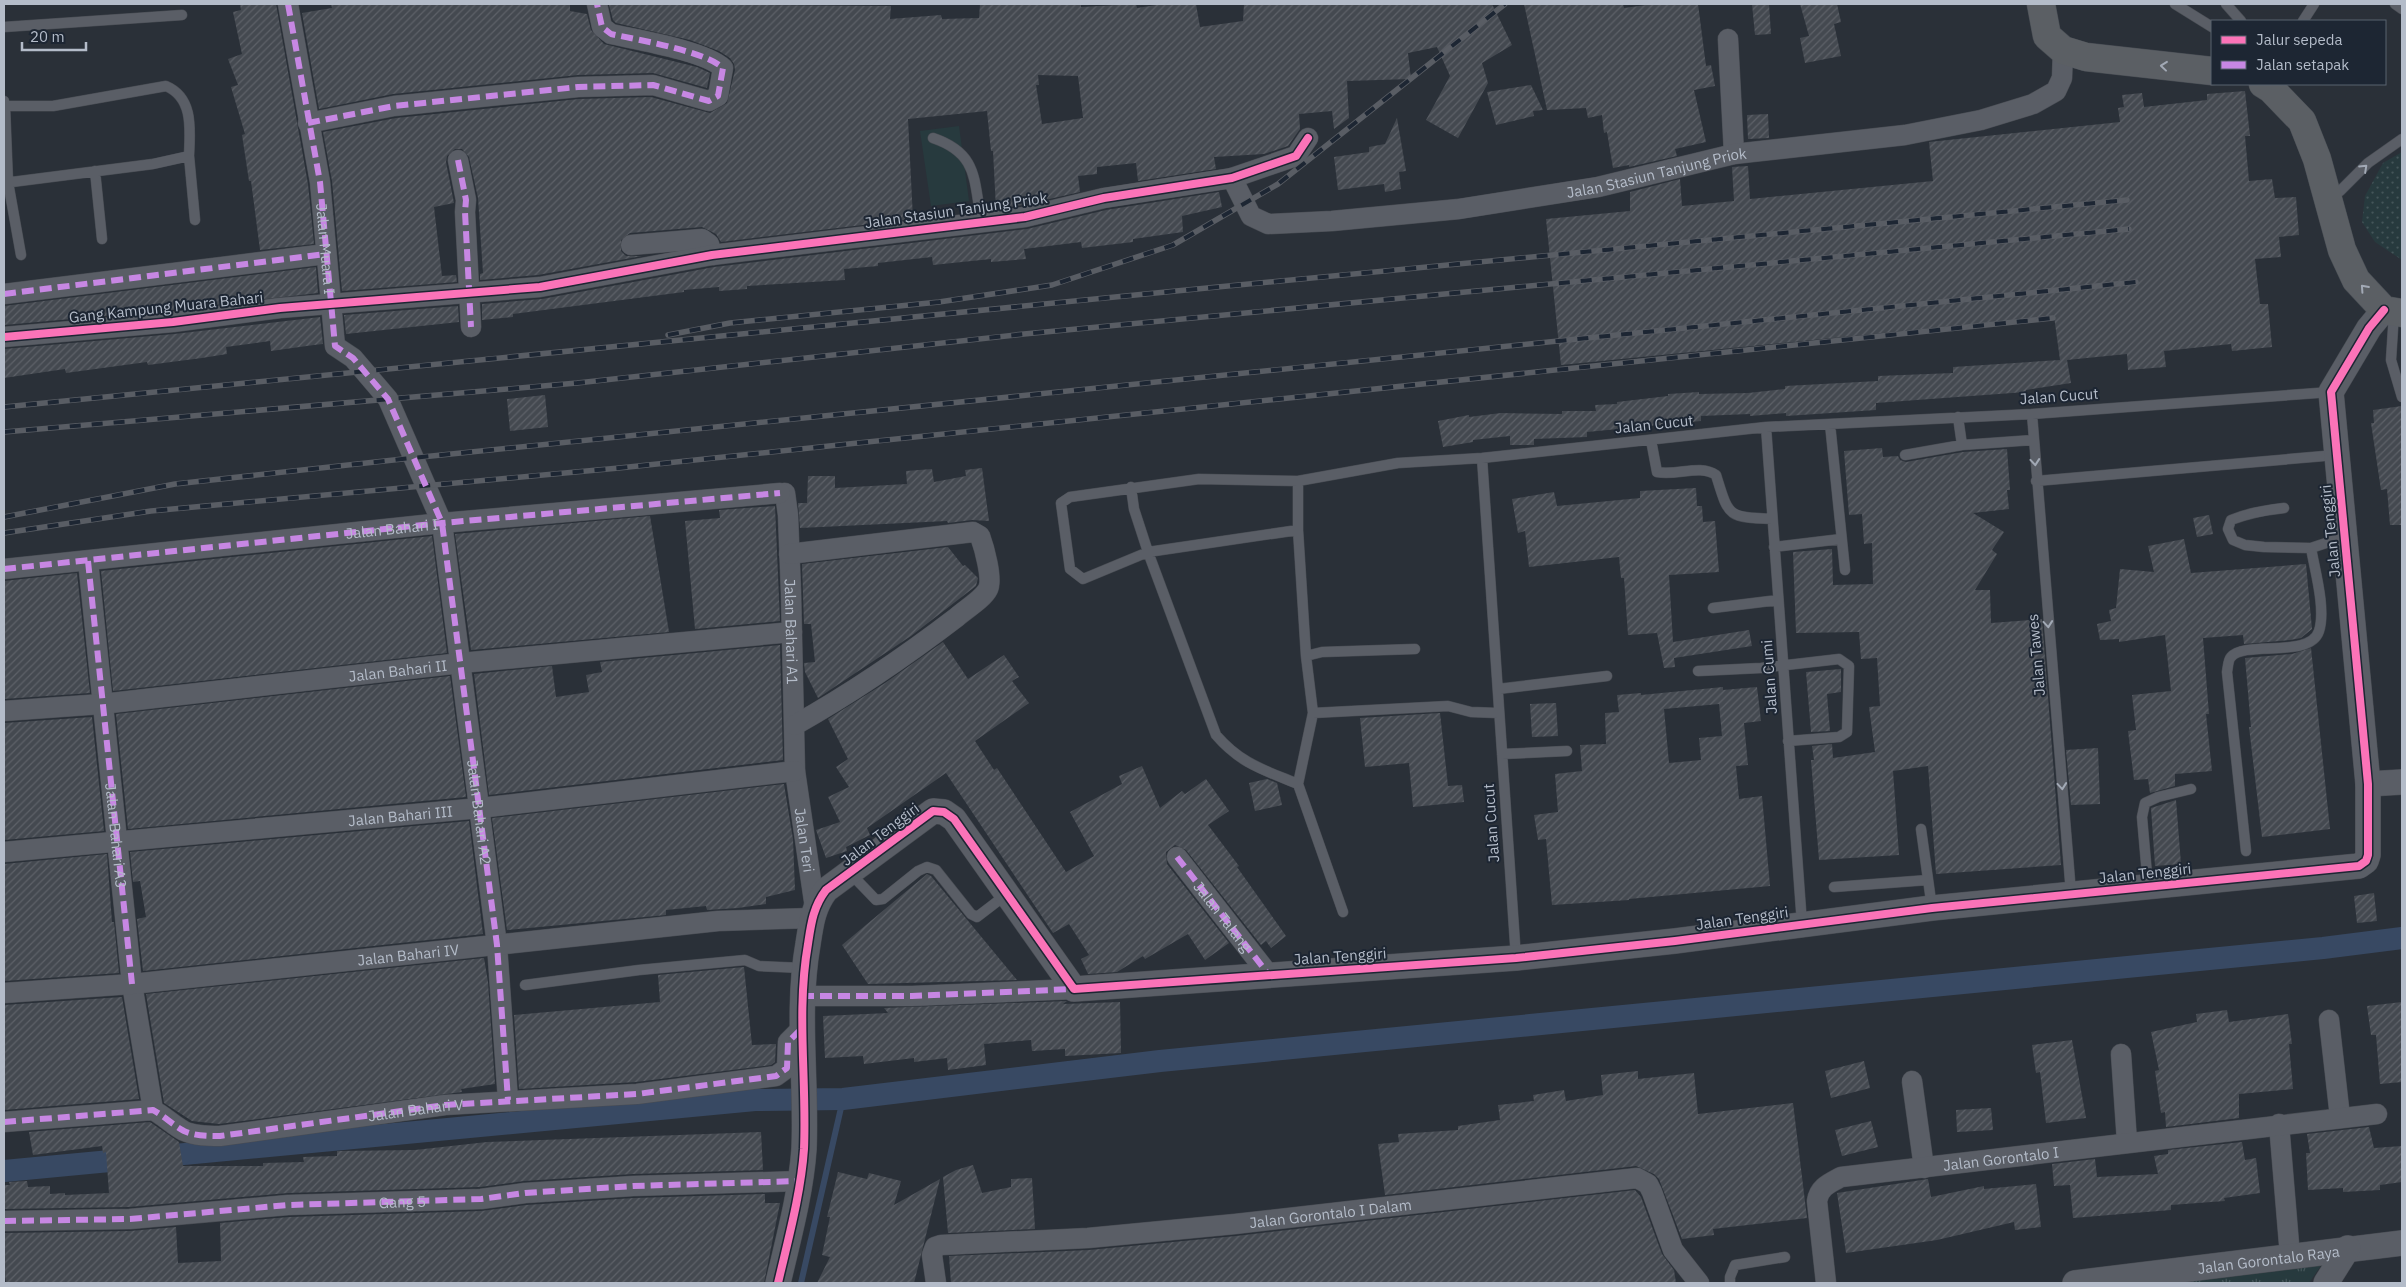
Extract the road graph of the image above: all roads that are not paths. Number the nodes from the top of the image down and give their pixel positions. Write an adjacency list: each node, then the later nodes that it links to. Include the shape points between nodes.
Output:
1 (288, 4): 19 (street, Jalan Muara I)
2 (597, 4): 19 (street, via 602,27 611,34 717,63 723,68 718,96 709,101 653,85 578,87 394,106)
3 (2041, 4): 15 (highway, via 2046,36)
4 (2175, 4): 12 (lane)
5 (2226, 4): 10 (lane)
6 (2314, 4): 11 (lane)
7 (2395, 4): 8 (lane)
8 (2402, 9)
9 (182, 15): 13 (lane)
10 (2240, 20)
11 (2305, 20)
12 (2211, 26)
13 (4, 27)
14 (1728, 39): 23 (street)
15 (2062, 50): 16 (highway, one-way to 15, via 2086,57); 23 (street, Jalan Stasiun Tanjung Priok, via 2062,78 2056,91 2033,104 1981,120 1905,135)
16 (2211, 71)
17 (2275, 88): 29 (highway, via 2271,89 2302,121 2317,159)
18 (4, 103): 24 (lane, via 53,106 166,86 182,96 187,109); 28 (lane)
19 (308, 123): 34 (street, Jalan Muara I, via 320,182)
20 (933, 138): 31 (lane, via 951,144 972,166)
21 (1308, 138): 27 (street, Jalan Stasiun Tanjung Priok, via 1296,156)
22 (2402, 139): 29 (lane, one-way to 22, via 2340,191 2368,163)
23 (1734, 154): 27 (street, Jalan Stasiun Tanjung Priok, via 1598,187 1459,209 1332,221 1268,224 1251,216)
24 (189, 156): 26 (lane); 30 (lane)
25 (458, 160): 37 (street, via 466,200)
26 (95, 171): 28 (lane); 32 (lane)
27 (1232, 178): 31 (street, Jalan Stasiun Tanjung Priok, via 1104,198 1024,217)
28 (6, 182): 35 (lane)
29 (2326, 197): 40 (highway, one-way to 29, via 2356,280 2342,250)
30 (195, 220)
31 (982, 223): 36 (street, Jalan Stasiun Tanjung Priok)
32 (102, 238)
33 (631, 245): 36 (street, via 702,239 709,244)
34 (326, 254): 38 (street, Gang Kampung Muara Bahari); 39 (street, Jalan Muara I)
35 (21, 255)
36 (712, 255): 37 (street, Jalan Stasiun Tanjung Priok, via 555,285)
37 (470, 293): 39 (street, Gang Kampung Muara Bahari); 41 (street)
38 (4, 294)
39 (332, 304): 42 (street, Gang Kampung Muara Bahari); 61 (street, Jalan Muara I, via 335,346 353,358 388,400)
40 (2393, 312): 43 (street, via 2369,328); 44 (lane, via 2391,360)
41 (471, 327)
42 (4, 337)
43 (2331, 392): 45 (lane, Jalan Cucut); 53 (street, Jalan Tenggiri)
44 (2402, 397)
45 (2032, 414): 46 (lane, Jalan Cucut); 50 (lane, Jalan Tawes)
46 (1958, 418): 47 (lane, Jalan Cucut); 51 (lane)
47 (1830, 424): 48 (lane, Jalan Cucut); 64 (lane)
48 (1766, 428): 49 (lane, Jalan Cucut); 60 (lane, Jalan Cumi)
49 (1651, 440): 54 (lane, Jalan Cucut); 60 (lane, via 1657,472 1668,474 1708,469 1716,475 1727,509 1734,516)
50 (2033, 440): 51 (lane); 56 (lane, Jalan Tawes, one-way to 56)
51 (1962, 445): 52 (lane)
52 (1905, 455)
53 (2336, 455): 56 (lane); 63 (street, Jalan Tenggiri)
54 (1482, 458): 55 (lane, via 1398,463); 81 (lane, Jalan Cucut)
55 (1298, 481): 57 (lane, via 1199,479); 62 (lane)
56 (2036, 481): 106 (lane, Jalan Tawes, one-way to 106)
57 (1131, 487): 67 (lane, via 1134,509); 67 (lane, via 1070,497 1061,503 1070,569 1083,579)
58 (782, 493): 61 (street, Jalan Bahari I); 68 (street, Jalan Bahari A1)
59 (2284, 508): 66 (lane, via 2252,512 2231,520 2228,529 2233,540 2264,547)
60 (1772, 519): 65 (lane, Jalan Cumi)
61 (442, 523): 69 (street, Jalan Bahari I); 77 (street, Jalan Bahari A2)
62 (1298, 530): 67 (lane); 76 (lane)
63 (2344, 537): 66 (lane); 93 (street, Jalan Tenggiri)
64 (1841, 539): 65 (lane); 71 (lane)
65 (1774, 547): 72 (lane, Jalan Cumi)
66 (2312, 548): 98 (lane, via 2321,612 2319,632 2306,645 2236,654 2229,662 2227,672)
67 (1148, 552): 92 (lane, via 1216,735 1229,750 1247,762)
68 (790, 554): 74 (street, Jalan Bahari A1); 86 (street, via 973,532 980,536 983,544 989,584 985,592 944,627 897,661)
69 (88, 561): 70 (street, Jalan Bahari I); 82 (street, Jalan Bahari A3)
70 (4, 568)
71 (1845, 570)
72 (1778, 600): 73 (lane); 78 (lane, Jalan Cumi)
73 (1713, 608)
74 (792, 632): 77 (street, Jalan Bahari II); 86 (street, Jalan Bahari A1)
75 (1415, 649): 76 (lane, via 1322,652)
76 (1306, 656): 84 (lane)
77 (461, 663): 82 (street, Jalan Bahari II); 95 (street, Jalan Bahari A2)
78 (1783, 666): 79 (lane); 87 (lane, Jalan Cumi); 87 (lane, via 1839,660 1849,666 1848,732 1839,738)
79 (1698, 671)
80 (1607, 676): 81 (lane)
81 (1498, 689): 85 (lane, Jalan Cucut)
82 (102, 704): 83 (street, Jalan Bahari II); 97 (street, Jalan Bahari A3)
83 (4, 711)
84 (1314, 713): 85 (lane, via 1448,706 1471,712); 92 (lane)
85 (1498, 713): 89 (lane, Jalan Cucut)
86 (795, 725): 90 (street, Jalan Bahari A1)
87 (1788, 741): 110 (lane, Jalan Cumi)
88 (1567, 751): 89 (lane)
89 (1502, 754): 112 (lane, Jalan Cucut)
90 (795, 771): 95 (street, Jalan Bahari III); 109 (street, Jalan Teri)
91 (2402, 782): 93 (street)
92 (1298, 784): 108 (lane)
93 (2368, 784): 104 (street, Jalan Tenggiri, via 2368,855 2359,866 2197,876)
94 (2191, 789): 104 (lane, via 2145,803 2142,817)
95 (480, 808): 97 (street, Jalan Bahari III); 111 (street, Jalan Bahari A2)
96 (1921, 829): 102 (lane)
97 (118, 843): 99 (street, Jalan Bahari III); 115 (street, Jalan Bahari A3)
98 (2246, 851)
99 (4, 852)
100 (1177, 857): 114 (street, Jalan Talang)
101 (851, 874): 105 (lane, via 876,900 882,899 918,871 927,867 936,870 971,914 977,917); 105 (street, Jalan Tenggiri, via 933,811 944,812 954,819); 109 (street, Jalan Tenggiri, via 826,890)
102 (1928, 880): 103 (lane); 107 (lane)
103 (1834, 887)
104 (2148, 887): 106 (street, Jalan Tenggiri)
105 (1007, 894): 117 (street, Jalan Tenggiri)
106 (2072, 894): 107 (street, Jalan Tenggiri)
107 (1932, 908): 110 (street, Jalan Tenggiri)
108 (1343, 912)
109 (813, 913): 111 (street, Jalan Bahari IV, via 718,920); 113 (street, Jalan Tenggiri)
110 (1802, 924): 112 (street, Jalan Tenggiri)
111 (497, 945): 115 (street, Jalan Bahari IV); 124 (street, Jalan Bahari A2)
112 (1516, 958): 114 (street, Jalan Tenggiri)
113 (803, 968): 116 (lane, via 759,966 745,960 639,970); 119 (street, Jalan Tenggiri)
114 (1269, 975): 117 (street, Jalan Tenggiri)
115 (132, 984): 118 (street, Jalan Bahari IV); 125 (street, Jalan Bahari A3)
116 (525, 986)
117 (1074, 989): 119 (street, via 912,996)
118 (4, 993)
119 (802, 996): 121 (street, Jalan Tenggiri)
120 (2329, 1020): 127 (street)
121 (802, 1036): 124 (street, Jalan Bahari V, via 788,1042 787,1068 776,1076 637,1094); 132 (street, Jalan Tenggiri, via 804,1149)
122 (2121, 1054): 130 (street)
123 (1912, 1081): 131 (street)
124 (508, 1100): 125 (street, Jalan Bahari V, via 445,1105 220,1136 202,1136 183,1130)
125 (153, 1110): 128 (street)
126 (2377, 1114): 127 (street, Jalan Gorontalo I)
127 (2340, 1117): 129 (street, Jalan Gorontalo I)
128 (4, 1122)
129 (2279, 1124): 130 (street, Jalan Gorontalo I); 136 (street)
130 (2127, 1142): 131 (street, Jalan Gorontalo I)
131 (1924, 1168): 142 (street, Jalan Gorontalo I, via 1841,1177 1818,1193)
132 (800, 1180): 133 (street, Gang 5, via 633,1186 481,1199 288,1205 130,1219); 138 (street, Jalan Tenggiri)
133 (4, 1221)
134 (2402, 1243): 135 (street, Jalan Gorontalo Raya)
135 (2348, 1248): 136 (street, Jalan Gorontalo Raya); 144 (street)
136 (2290, 1256): 143 (street, Jalan Gorontalo Raya)
137 (1785, 1257): 141 (lane, via 1736,1265)
138 (778, 1283)
139 (936, 1283): 140 (street, Jalan Gorontalo I Dalam, via 932,1254 935,1247 941,1245 1098,1238 1637,1178 1648,1184 1673,1250)
140 (1699, 1283)
141 (1730, 1283)
142 (1826, 1283)
143 (2075, 1283)
144 (2326, 1283)

